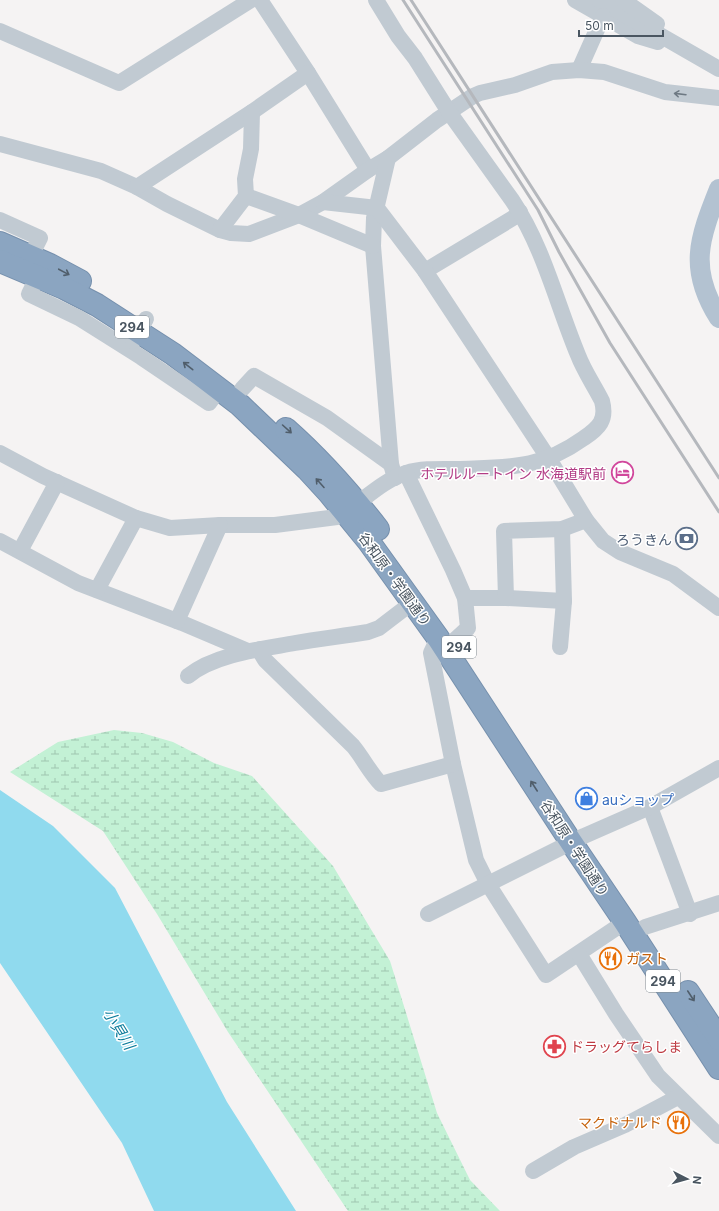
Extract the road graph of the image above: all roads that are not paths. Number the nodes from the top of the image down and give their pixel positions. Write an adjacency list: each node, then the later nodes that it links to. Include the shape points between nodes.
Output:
1 (251, 0): 8 (street, via 118,83)
2 (260, 0): 12 (street)
3 (376, 0): 15 (street)
4 (575, 0): 7 (street)
5 (599, 0): 9 (street)
6 (623, 0): 9 (street, via 653,20)
7 (603, 16): 9 (street, via 638,36); 11 (street)
8 (0, 31)
9 (685, 50): 10 (street)
10 (719, 69)
11 (579, 70): 13 (street, one-way to 11, via 664,92 604,72); 15 (street, via 552,72 515,85 480,93)
12 (308, 72): 14 (street); 18 (street)
13 (719, 98)
14 (252, 112): 19 (street); 21 (street, via 251,149 245,179)
15 (449, 112): 17 (street); 24 (street)
16 (0, 144): 19 (street, via 101,171)
17 (388, 158): 18 (street); 23 (street)
18 (368, 170): 22 (street)
19 (137, 187): 27 (street)
20 (719, 190): 33 (main road, via 700,245 700,272 707,297)
21 (246, 196): 25 (street); 27 (street)
22 (323, 202): 23 (street); 25 (street)
23 (377, 208): 29 (street); 32 (street)
24 (520, 212): 32 (street); 37 (street, via 548,272 577,353 604,408 602,421 594,431 569,449)
25 (299, 215): 27 (street, via 249,234 231,234); 29 (street)
26 (0, 220): 31 (street, via 40,238)
27 (220, 230)
28 (0, 243): 31 (highway, 谷和原・学園通り / 294)
29 (373, 246): 38 (street)
30 (0, 261): 31 (highway, 谷和原・学園通り / 294)
31 (34, 266): 34 (highway, 谷和原・学園通り / 294, via 50,265 97,290); 34 (street, via 29,294 79,318)
32 (425, 271): 37 (street)
33 (719, 318)
34 (138, 333): 35 (highway, 谷和原・学園通り / 294, via 192,349); 40 (highway, 谷和原・学園通り / 294, one-way to 34, via 240,405 173,354)
35 (242, 389): 38 (street, via 254,376 327,418); 40 (highway, 谷和原・学園通り / 294, one-way to 40, via 315,455)
36 (1, 455): 39 (street)
37 (549, 458): 38 (street, via 519,466); 42 (street)
38 (398, 472): 40 (street); 48 (street, via 453,570)
39 (57, 482): 41 (street); 46 (street)
40 (351, 507): 43 (street, via 332,518 275,525); 51 (highway, 谷和原・学園通り / 294, via 369,542); 54 (highway, 谷和原・学園通り / 294, via 422,589)
41 (136, 518): 43 (street, via 170,528); 47 (street)
42 (586, 520): 44 (street); 52 (street, via 603,541 620,552 672,574)
43 (220, 526): 53 (street)
44 (562, 529): 49 (street, via 504,531); 50 (street)
45 (0, 541): 46 (street)
46 (20, 552): 47 (street, via 78,583)
47 (97, 590): 53 (street)
48 (465, 598): 49 (street); 54 (street, via 468,628)
49 (506, 598): 50 (street)
50 (564, 601): 55 (street)
51 (412, 602): 54 (highway, 谷和原・学園通り / 294); 56 (street, via 379,628 368,632)
52 (719, 608)
53 (177, 621): 56 (street)
54 (446, 639): 58 (street, via 431,653); 61 (highway, 谷和原・学園通り / 294)
55 (560, 647)
56 (254, 650): 57 (street, via 213,662); 58 (street, via 353,746 381,784)
57 (188, 676)
58 (453, 764): 62 (street, via 476,860)
59 (719, 768): 60 (street)
60 (650, 807): 61 (street); 65 (street)
61 (577, 839): 62 (street); 66 (highway, 谷和原・学園通り / 294)
62 (488, 884): 64 (street); 67 (street, via 546,975)
63 (719, 903): 65 (street)
64 (428, 914)
65 (690, 914): 66 (street)
66 (635, 925): 67 (street); 68 (highway, 谷和原・学園通り / 294, one-way to 68); 69 (highway, 谷和原・学園通り / 294)
67 (579, 954): 70 (street, via 658,1076)
68 (719, 1039)
69 (719, 1068)
70 (678, 1097): 71 (street); 72 (street, via 625,1125 574,1146)
71 (719, 1136)
72 (533, 1171)

